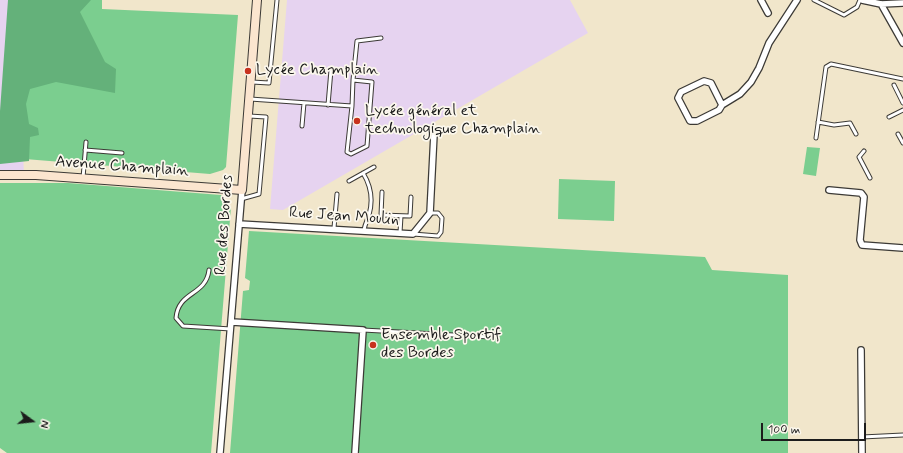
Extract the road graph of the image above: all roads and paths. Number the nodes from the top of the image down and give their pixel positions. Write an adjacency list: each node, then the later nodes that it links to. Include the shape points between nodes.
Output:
1 (257, 0): 15 (street, Rue des Bordes)
2 (277, 0): 15 (lane, via 269,83)
3 (761, 0): 9 (street)
4 (797, 0): 21 (street, via 769,43 751,82 740,94)
5 (814, 0): 6 (lane, via 844,15)
6 (861, 0): 8 (street)
7 (903, 3): 8 (street)
8 (881, 4): 11 (street)
9 (768, 13)
10 (381, 38): 14 (lane, via 357,41)
11 (903, 43)
12 (331, 70): 20 (lane)
13 (903, 79): 26 (lane, via 831,64 826,67)
14 (353, 80): 22 (lane); 22 (lane, via 372,82 367,146 351,154 347,152)
15 (250, 82): 17 (street, Rue des Bordes)
16 (894, 85): 19 (lane)
17 (249, 98): 18 (lane); 24 (street, Rue des Bordes)
18 (304, 103): 20 (lane); 27 (lane)
19 (903, 103)
20 (328, 105): 22 (lane)
21 (722, 105): 21 (street, via 712,83 704,81 681,92 678,98 690,121 697,122 719,110)
22 (352, 106)
23 (903, 110): 25 (lane)
24 (247, 116): 45 (street, Rue des Bordes); 45 (lane, via 266,117 259,194)
25 (889, 117)
26 (818, 122): 29 (lane, via 834,125 850,123); 31 (lane)
27 (302, 126)
28 (434, 134): 48 (street)
29 (856, 134)
30 (898, 134): 33 (lane)
31 (816, 138)
32 (86, 142): 34 (lane)
33 (903, 143)
34 (85, 150): 36 (lane); 40 (lane)
35 (864, 151): 41 (lane, via 859,157)
36 (122, 153)
37 (374, 167): 38 (lane)
38 (363, 173): 42 (lane); 52 (lane, via 371,190 369,215)
39 (0, 175): 40 (street, Avenue Champlain)
40 (83, 178): 45 (street, Avenue Champlain)
41 (870, 178)
42 (349, 181)
43 (828, 190): 55 (street, via 861,193 864,197 860,240 862,245)
44 (382, 192): 49 (lane, via 381,215)
45 (242, 194): 50 (street, Rue des Bordes)
46 (337, 194): 51 (lane)
47 (411, 197): 49 (lane, via 410,216)
48 (430, 213): 54 (street, Rue Jean Moulin); 54 (lane, via 438,213 442,218 441,232 438,236)
49 (401, 216): 53 (lane)
50 (239, 224): 51 (street, Rue Jean Moulin); 57 (street, Rue des Bordes)
51 (334, 228): 52 (street, Rue Jean Moulin)
52 (364, 230): 53 (street, Rue Jean Moulin)
53 (400, 233): 54 (street, Rue Jean Moulin)
54 (413, 234)
55 (903, 248)
56 (209, 270): 58 (lane, via 206,284 182,301 176,318 183,326)
57 (232, 322): 58 (street, Rue des Bordes); 59 (street)
58 (231, 329): 64 (street, Rue des Bordes)
59 (363, 330): 60 (lane); 65 (street)
60 (490, 337)
61 (861, 350): 63 (street)
62 (903, 435): 63 (lane)
63 (862, 437): 66 (street)
64 (220, 453)
65 (355, 453)
66 (862, 453)

